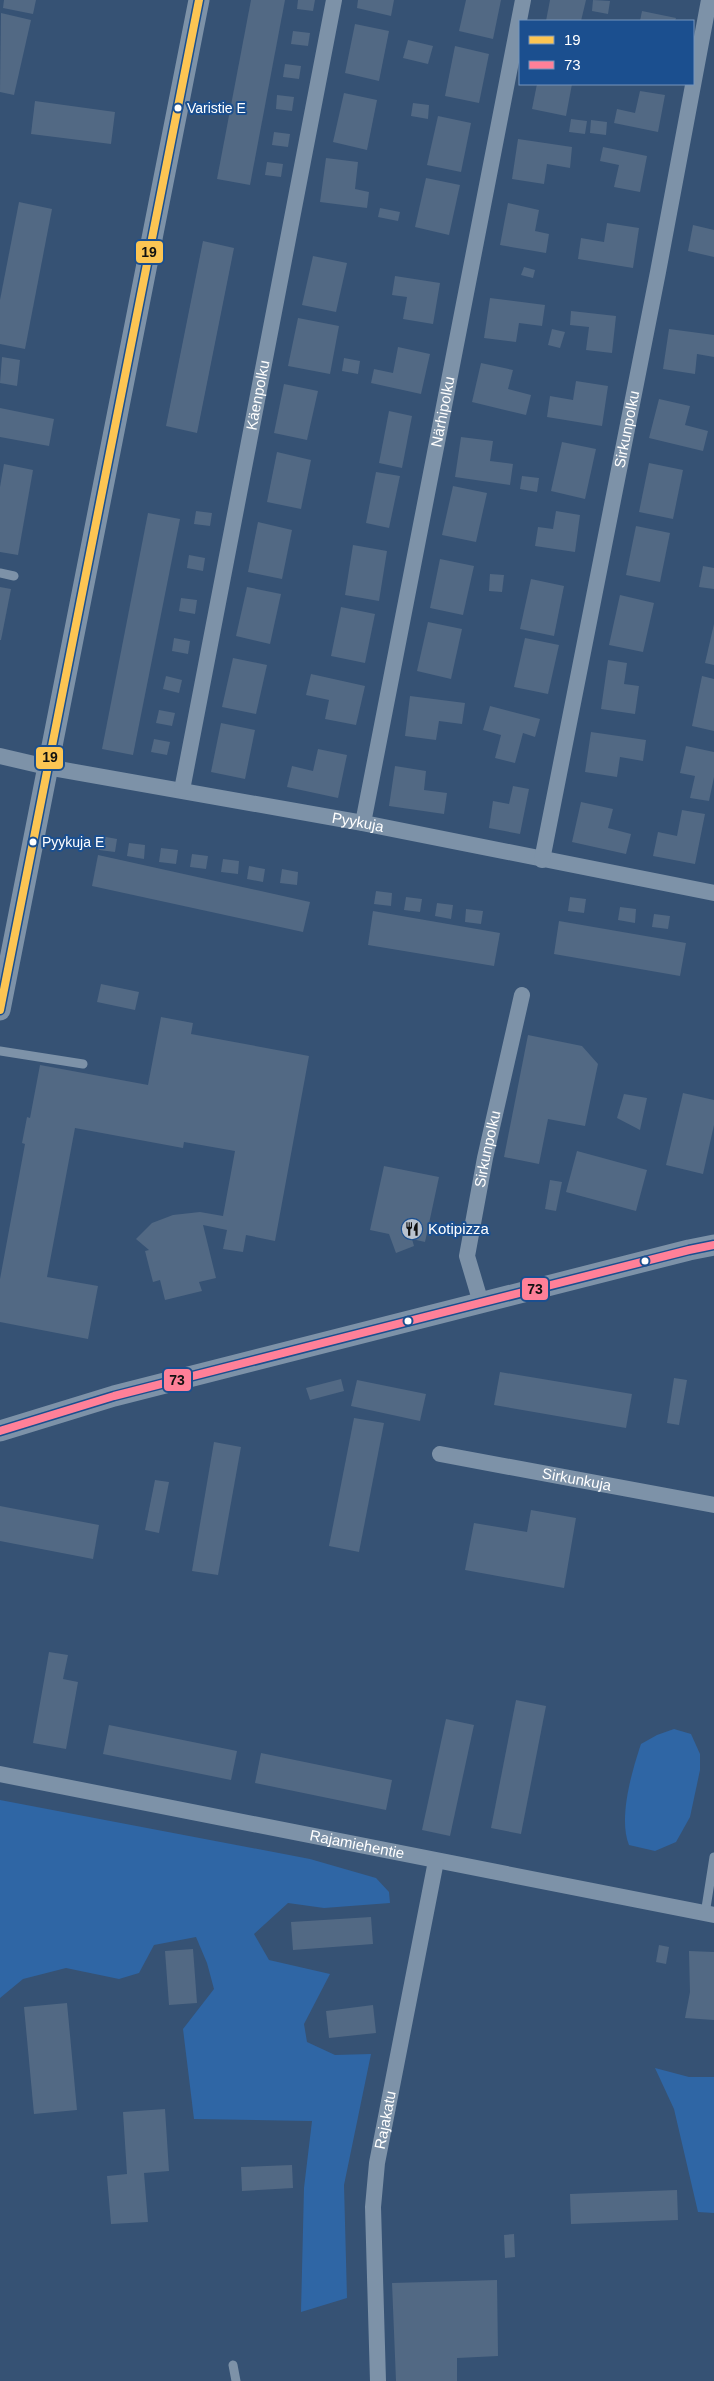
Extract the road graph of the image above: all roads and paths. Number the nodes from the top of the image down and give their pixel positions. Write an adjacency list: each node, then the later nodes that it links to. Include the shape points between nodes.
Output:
1 (199, 0): 12 (street)
2 (334, 0): 13 (street, Käenpolku)
3 (524, 0): 5 (street, Närhipolku)
4 (709, 0): 7 (street, Sirkunpolku)
5 (520, 20)
6 (519, 26): 14 (street, Närhipolku)
7 (694, 80)
8 (693, 85): 15 (street, Sirkunpolku)
9 (0, 573): 10 (lane)
10 (14, 576)
11 (0, 756): 12 (street, Pyykuja)
12 (47, 767): 13 (street, Pyykuja); 18 (street)
13 (182, 790): 14 (street, Pyykuja)
14 (363, 824): 15 (street, Pyykuja)
15 (542, 860): 16 (street, Pyykuja)
16 (714, 892)
17 (522, 995): 22 (street, Sirkunpolku, via 485,1158 467,1256)
18 (0, 1010)
19 (0, 1051): 20 (lane)
20 (82, 1064)
21 (714, 1245): 22 (street)
22 (481, 1303): 23 (street, via 114,1396)
23 (0, 1431)
24 (440, 1454): 25 (street, Sirkunkuja)
25 (714, 1505)
26 (0, 1774): 28 (street, Rajamiehentie)
27 (714, 1857): 29 (lane)
28 (436, 1861): 29 (street, Rajamiehentie); 32 (street, Rajakatu, via 377,2163 374,2207)
29 (710, 1915)
30 (233, 2365): 31 (lane)
31 (236, 2381)
32 (378, 2381)

